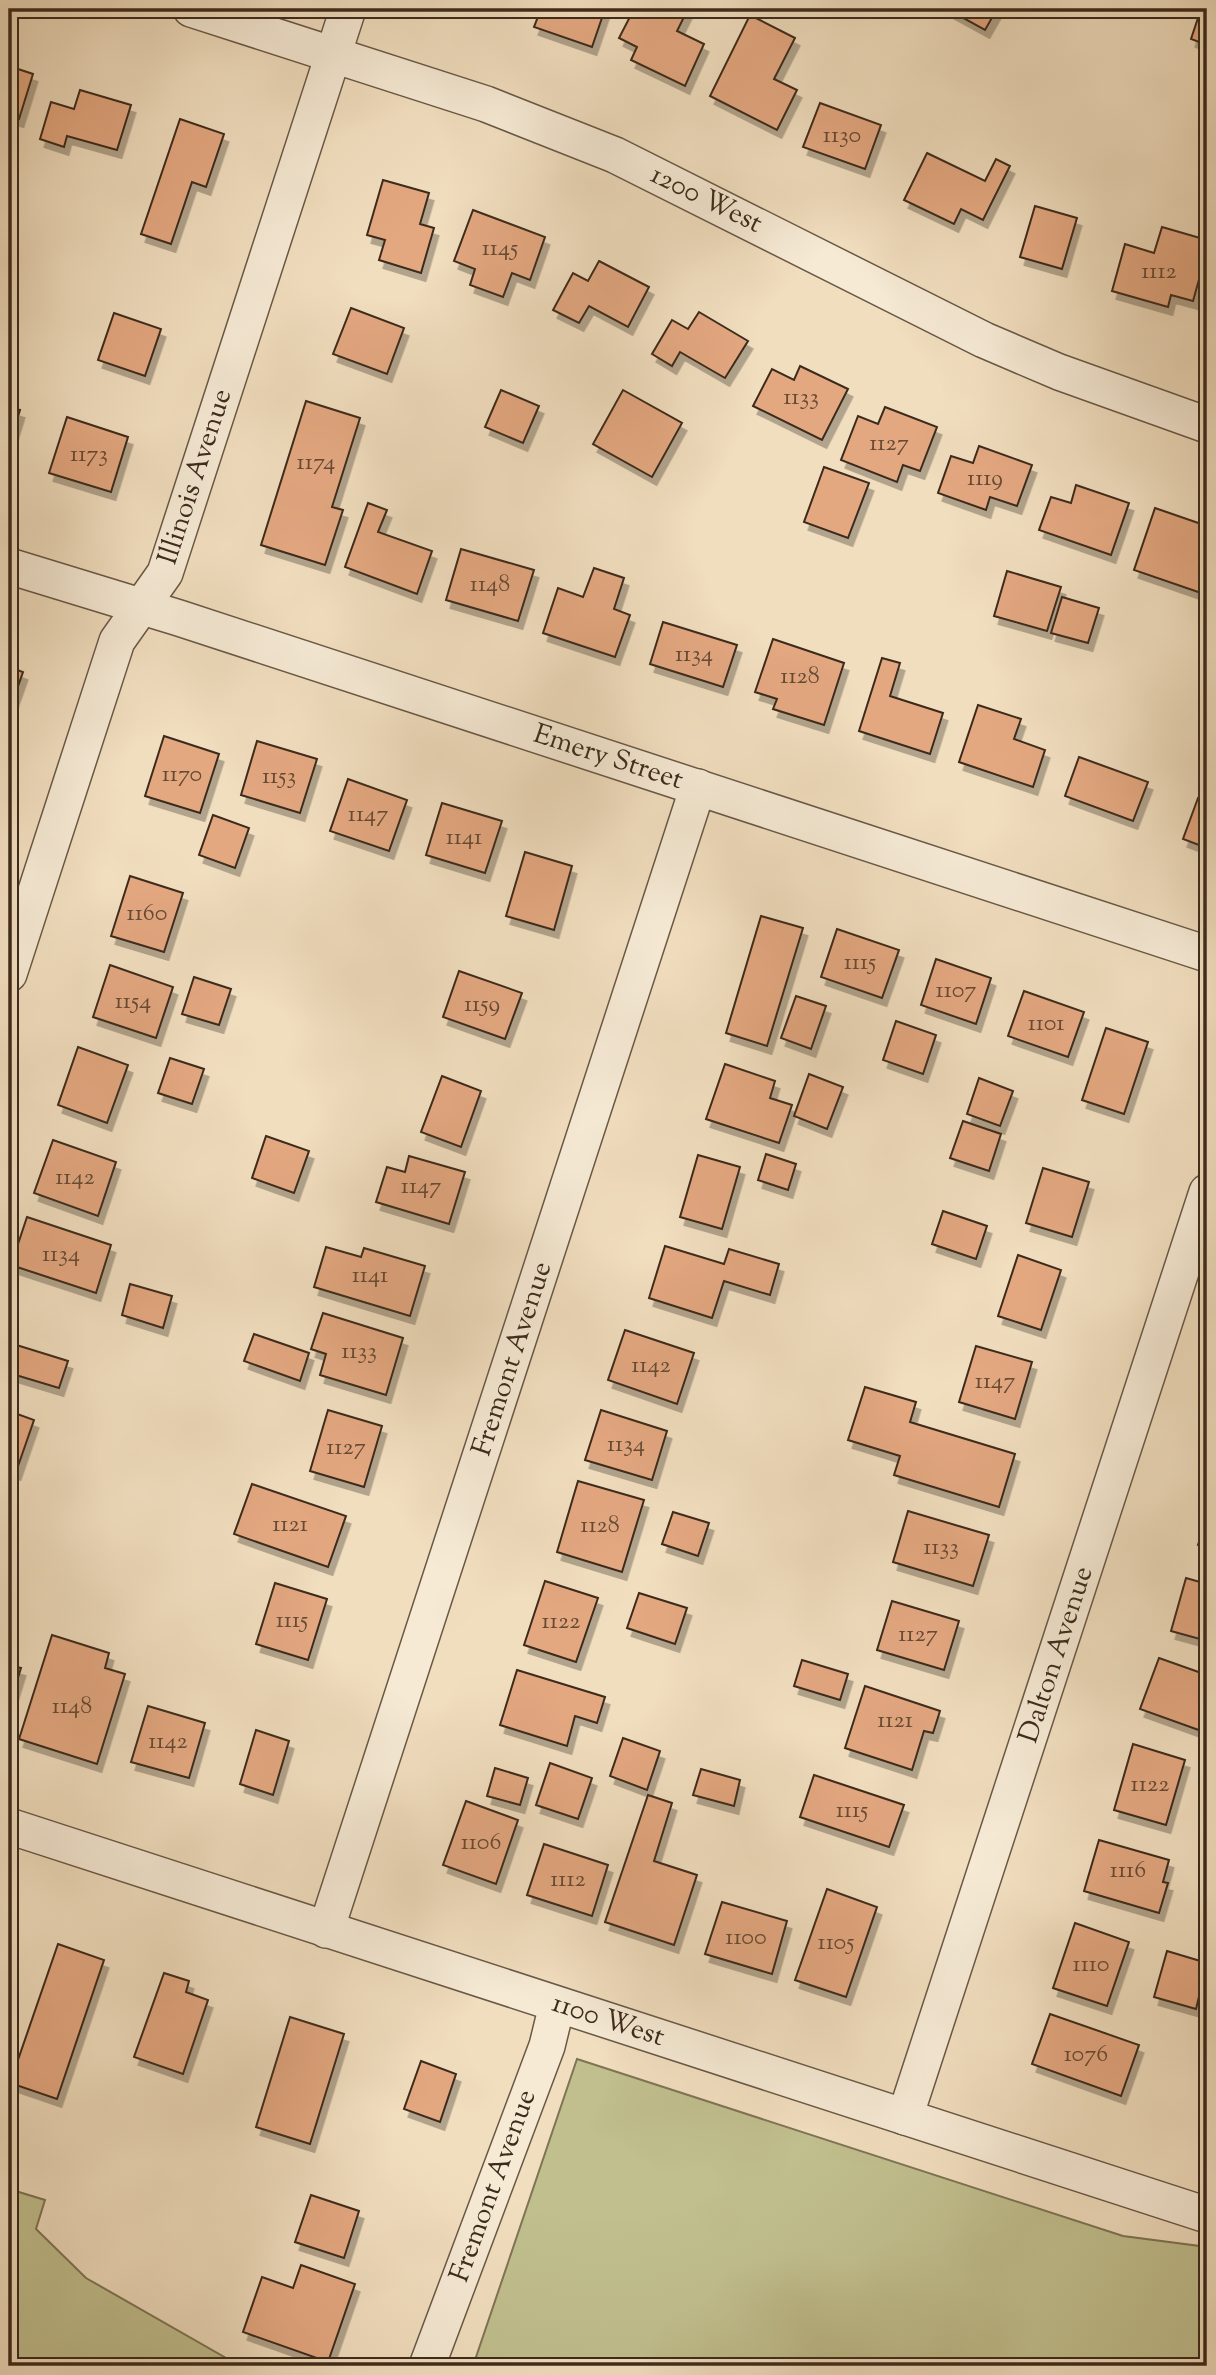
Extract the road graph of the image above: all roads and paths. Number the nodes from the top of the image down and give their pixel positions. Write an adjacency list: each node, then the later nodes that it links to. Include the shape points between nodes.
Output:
1 (191, 9): 3 (street, 1200 West)
2 (348, 9): 3 (street, Illinois Avenue)
3 (333, 55): 4 (street, 1200 West, via 486,104 615,155 984,340); 6 (street, Illinois Avenue, via 165,573)
4 (1207, 425)
5 (9, 566): 6 (street, Emery Street)
6 (140, 608): 7 (street, Emery Street); 9 (street, Illinois Avenue, via 117,640)
7 (698, 788): 8 (street, Emery Street); 12 (street, Fremont Avenue)
8 (1207, 954)
9 (9, 974)
10 (1207, 1192): 14 (street, Dalton Avenue)
11 (9, 1826): 12 (street, 1100 West)
12 (327, 1930): 13 (street, 1100 West)
13 (557, 2005): 14 (street, 1100 West); 16 (street, Fremont Avenue, via 547,2046)
14 (905, 2117): 15 (street, 1100 West)
15 (1207, 2215)
16 (427, 2366)

